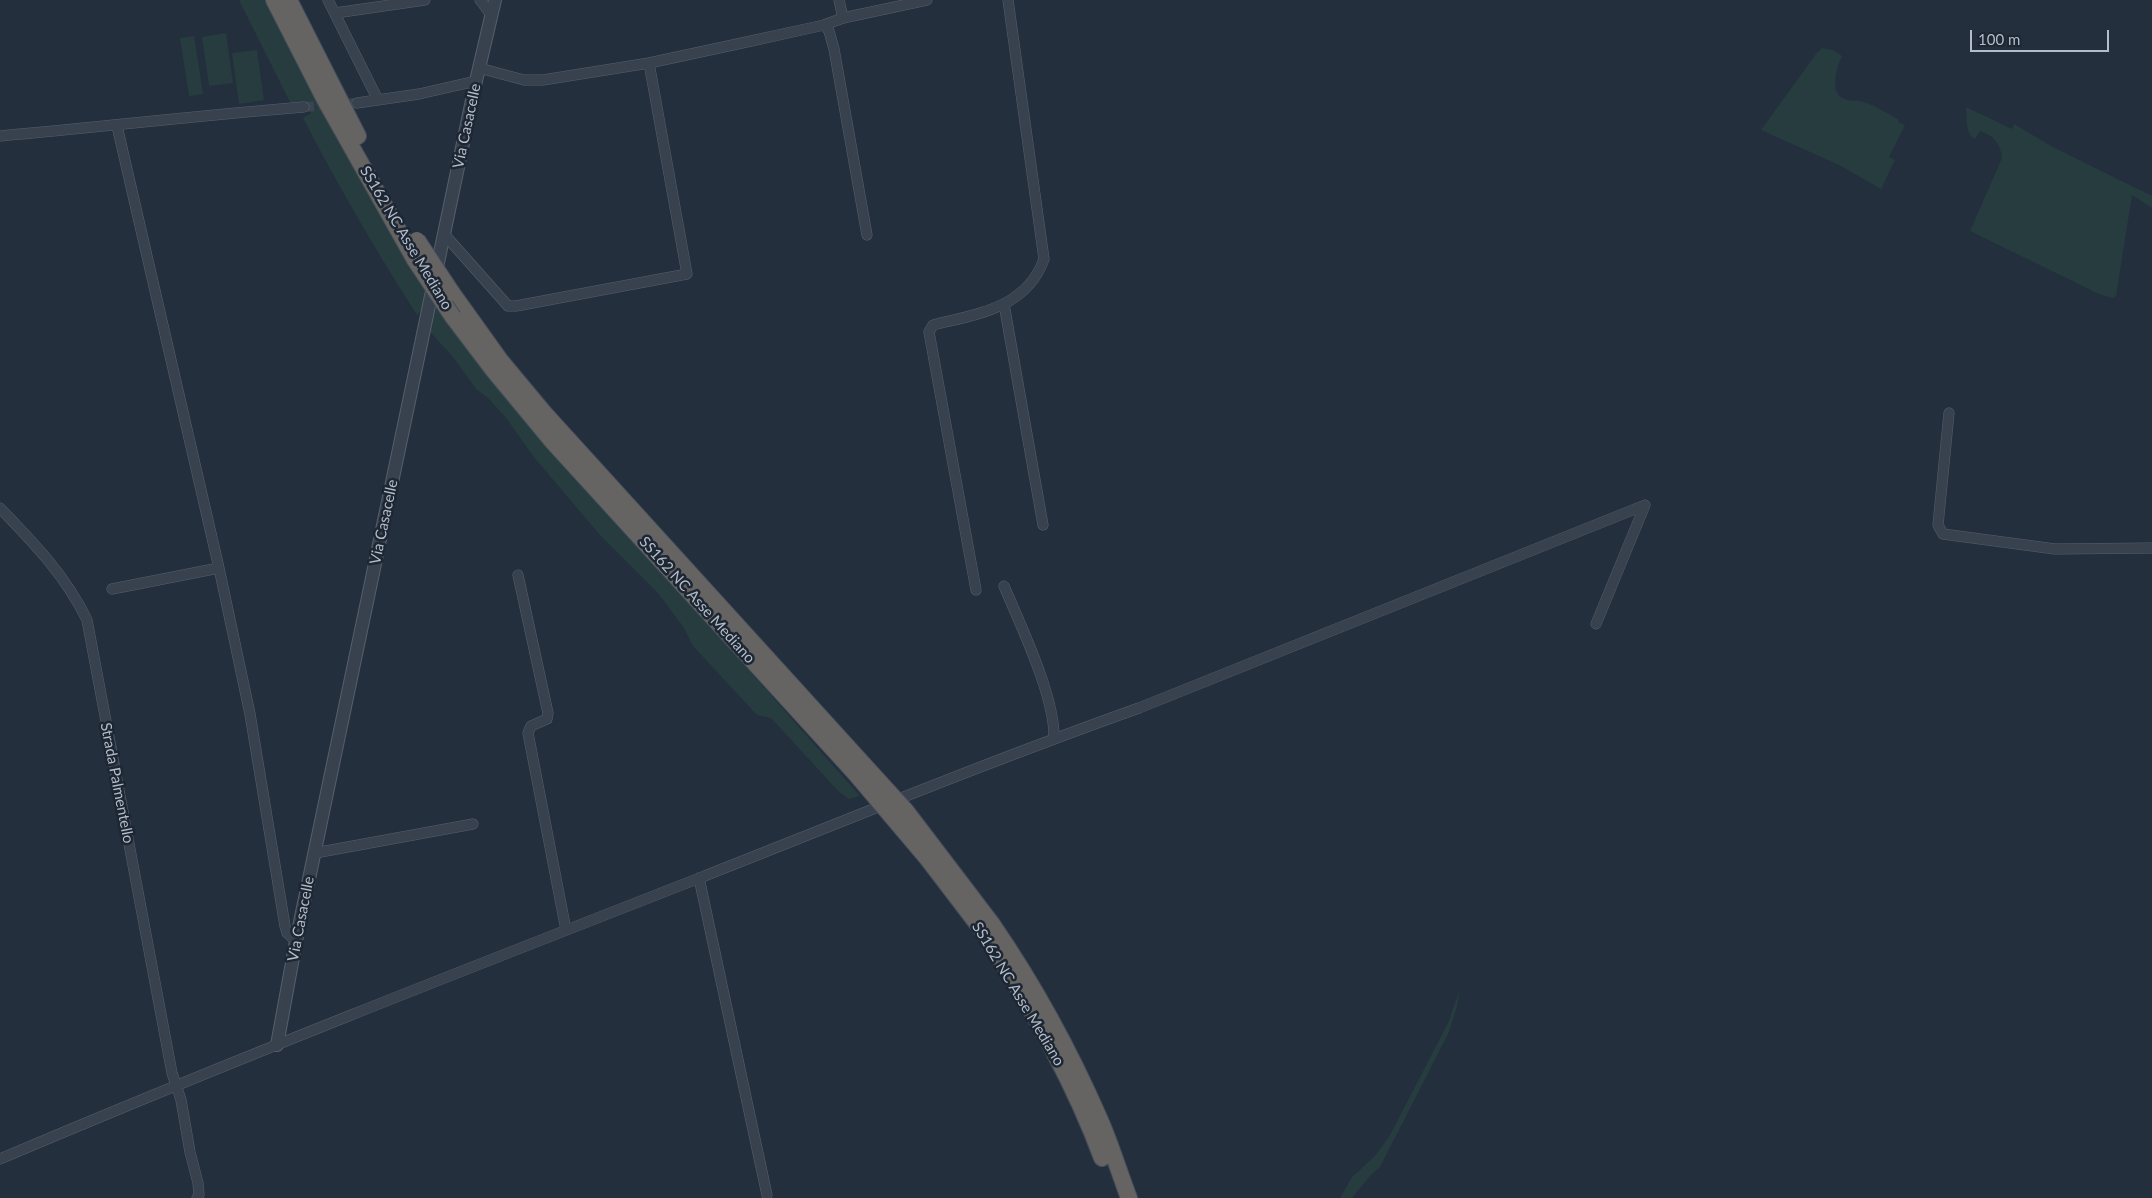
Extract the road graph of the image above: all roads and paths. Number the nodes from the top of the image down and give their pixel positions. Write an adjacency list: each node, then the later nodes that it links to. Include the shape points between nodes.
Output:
1 (274, 0): 36 (highway, SS162 NC Asse Mediano, bridge, via 328,106 415,260 494,371 552,441)
2 (288, 0): 36 (highway, SS162 NC Asse Mediano, bridge, via 353,127 417,240 500,360)
3 (328, 0): 10 (street)
4 (425, 0): 10 (street)
5 (480, 0): 11 (street)
6 (495, 0): 11 (street, Via Casacelle)
7 (839, 0): 12 (street)
8 (927, 0): 12 (street)
9 (1008, 0): 24 (street, via 1044,259 1031,285)
10 (335, 13): 17 (street)
11 (492, 16): 15 (street, Via Casacelle)
12 (843, 18): 13 (street)
13 (824, 25): 14 (street); 23 (street, via 834,49)
14 (649, 63): 15 (street, via 543,80 524,80); 22 (street, via 687,274 508,306)
15 (480, 68): 16 (street, Via Casacelle)
16 (476, 81): 17 (street); 22 (street, Via Casacelle)
17 (378, 100): 18 (street)
18 (356, 103)
19 (304, 107): 20 (street)
20 (117, 126): 21 (street); 29 (street)
21 (0, 136)
22 (444, 234): 38 (street, Via Casacelle)
23 (866, 235)
24 (1004, 304): 27 (street); 33 (street, via 930,328)
25 (1949, 413): 28 (street, via 1938,525 1942,534 2055,549)
26 (0, 508): 44 (street, Strada Palmentello, via 40,549 87,620)
27 (1043, 525)
28 (2152, 548)
29 (219, 568): 32 (street); 41 (street, via 250,714 285,926 287,934)
30 (518, 575): 40 (street, via 548,713 547,719 531,726 528,733)
31 (1004, 586): 35 (street, via 1042,681)
32 (112, 589)
33 (976, 590)
34 (1596, 624): 35 (street, via 1645,505 1139,708)
35 (1054, 738): 39 (street)
36 (859, 769): 43 (highway, SS162 NC Asse Mediano, bridge, via 927,858 987,927 1034,1014)
37 (473, 824): 38 (street)
38 (315, 853): 41 (street, Via Casacelle)
39 (699, 878): 40 (street); 46 (street)
40 (566, 930): 42 (street)
41 (296, 941): 42 (street, Via Casacelle)
42 (277, 1045): 44 (street)
43 (1072, 1073): 48 (highway, SS162 NC Asse Mediano); 49 (highway, SS162 NC Asse Mediano, via 1101,1122)
44 (176, 1086): 45 (street); 47 (street, Strada Palmentello, via 198,1183)
45 (0, 1158)
46 (767, 1194)
47 (197, 1198)
48 (1117, 1198)
49 (1129, 1198)

